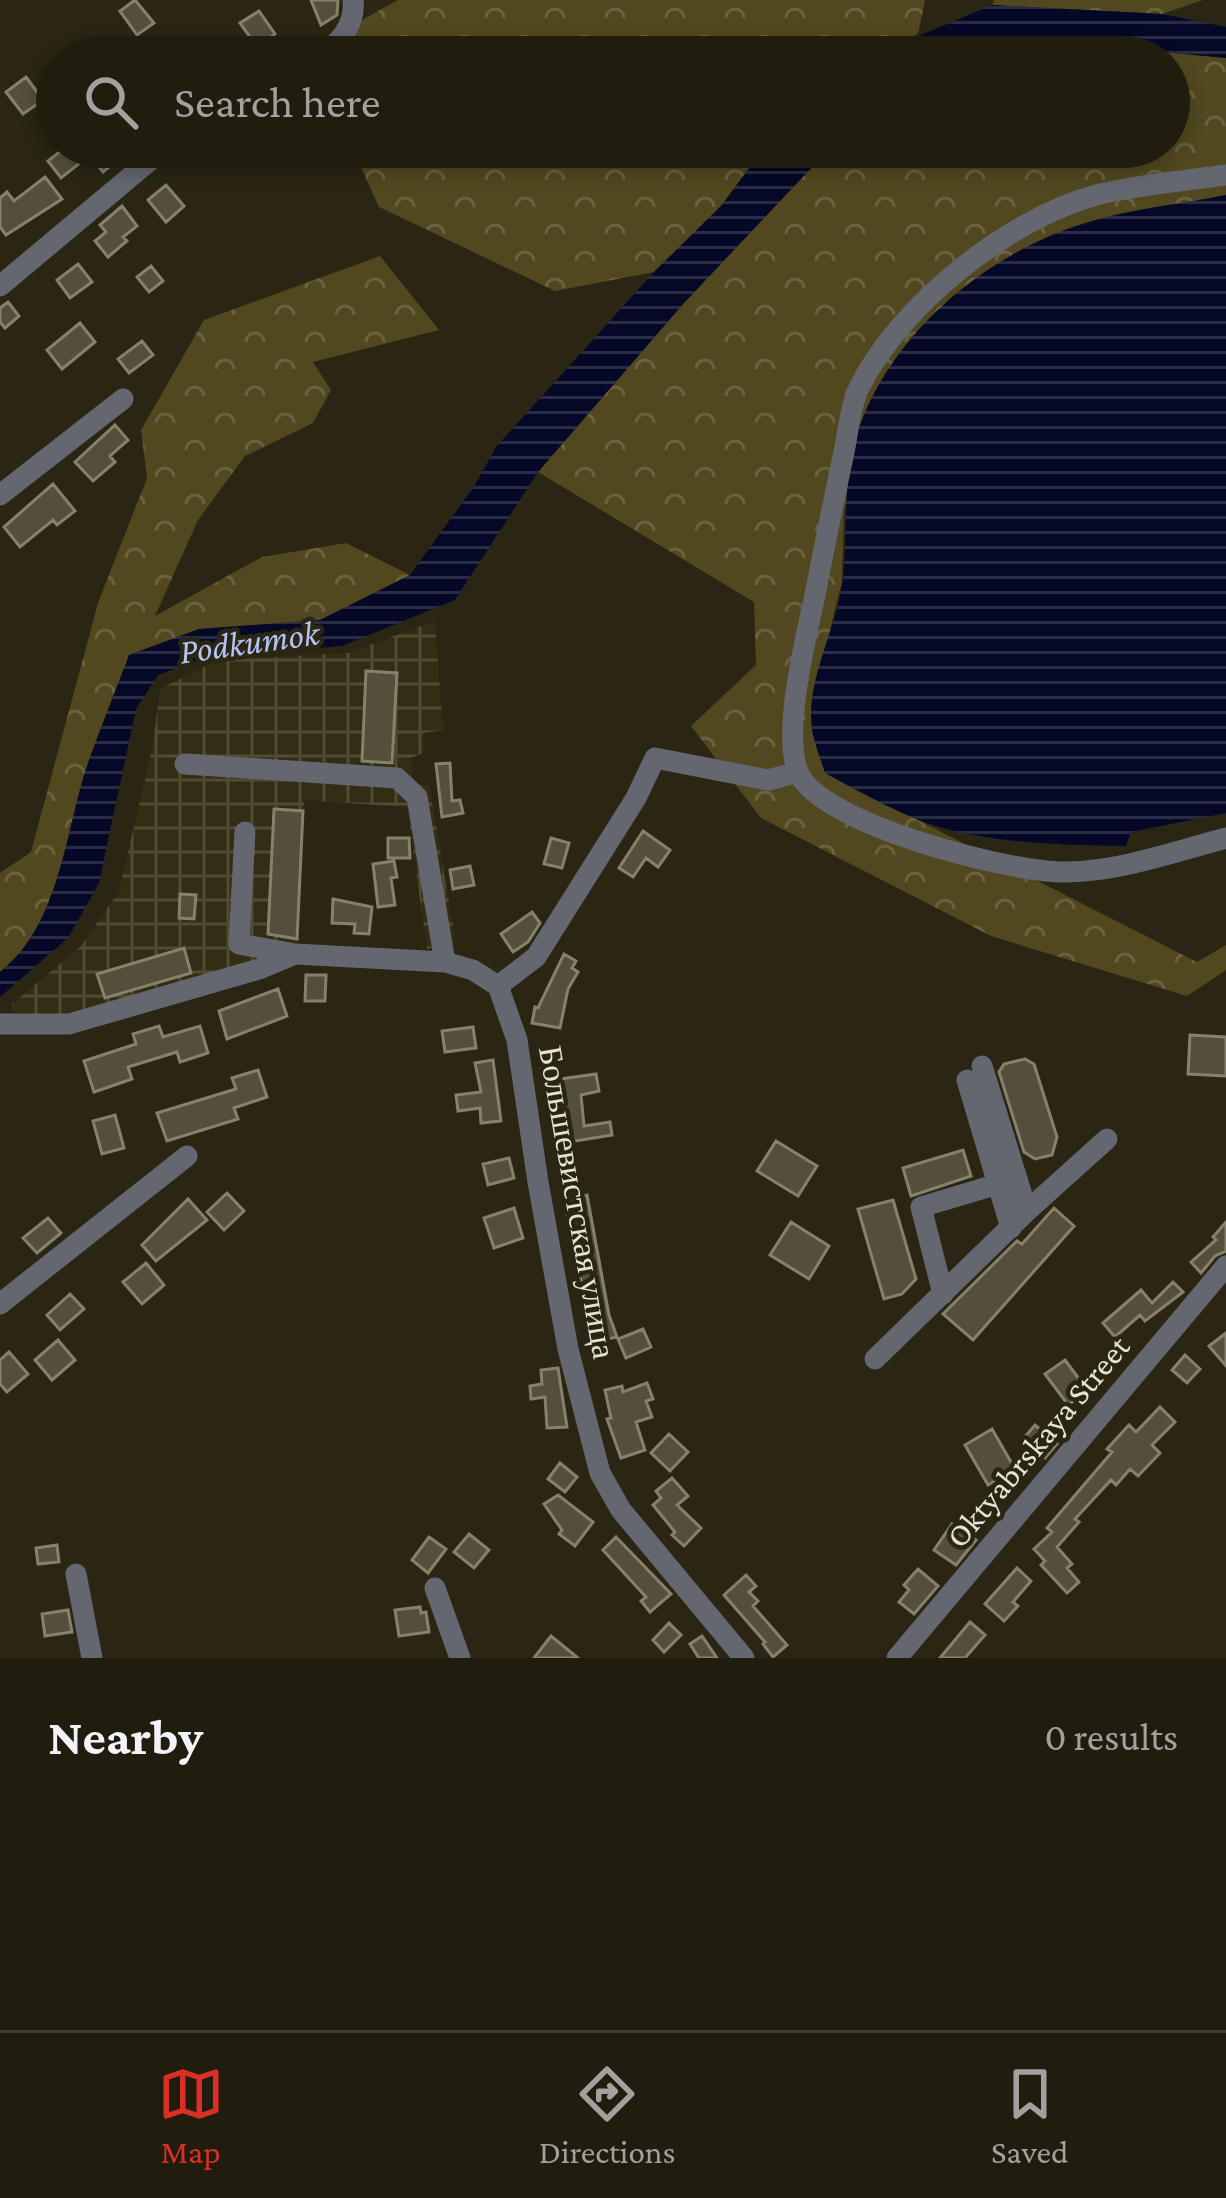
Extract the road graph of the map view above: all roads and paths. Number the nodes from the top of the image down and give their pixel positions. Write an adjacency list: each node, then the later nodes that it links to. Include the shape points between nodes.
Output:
1 (353, 0): 2 (street)
2 (341, 36)
3 (141, 168): 5 (street)
4 (1226, 175): 9 (street, via 1099,194 1043,216 963,267 902,323 857,392 798,681)
5 (0, 286)
6 (123, 399): 7 (street)
7 (0, 496)
8 (185, 764): 13 (street, via 397,778 417,797)
9 (798, 772): 11 (street, via 818,798 853,817 1031,870 1129,865); 14 (street, via 768,780 655,758 536,957)
10 (245, 832): 12 (street, via 238,944)
11 (1226, 838)
12 (296, 954): 13 (street); 15 (street, via 69,1024)
13 (445, 962): 14 (street)
14 (498, 986): 28 (street, Большевистская улица, via 517,1040 568,1349 600,1473 621,1510)
15 (0, 1024)
16 (1107, 1139): 19 (street)
17 (187, 1156): 22 (street)
18 (998, 1184): 19 (street); 19 (street, via 974,1073); 21 (street, via 921,1207)
19 (1019, 1220): 21 (street)
20 (1226, 1266): 29 (street, Oktyabrskaya Street)
21 (943, 1294): 23 (street)
22 (0, 1304)
23 (875, 1359)
24 (76, 1574): 26 (street)
25 (435, 1588): 27 (street)
26 (92, 1658)
27 (460, 1658)
28 (744, 1658)
29 (897, 1658)

